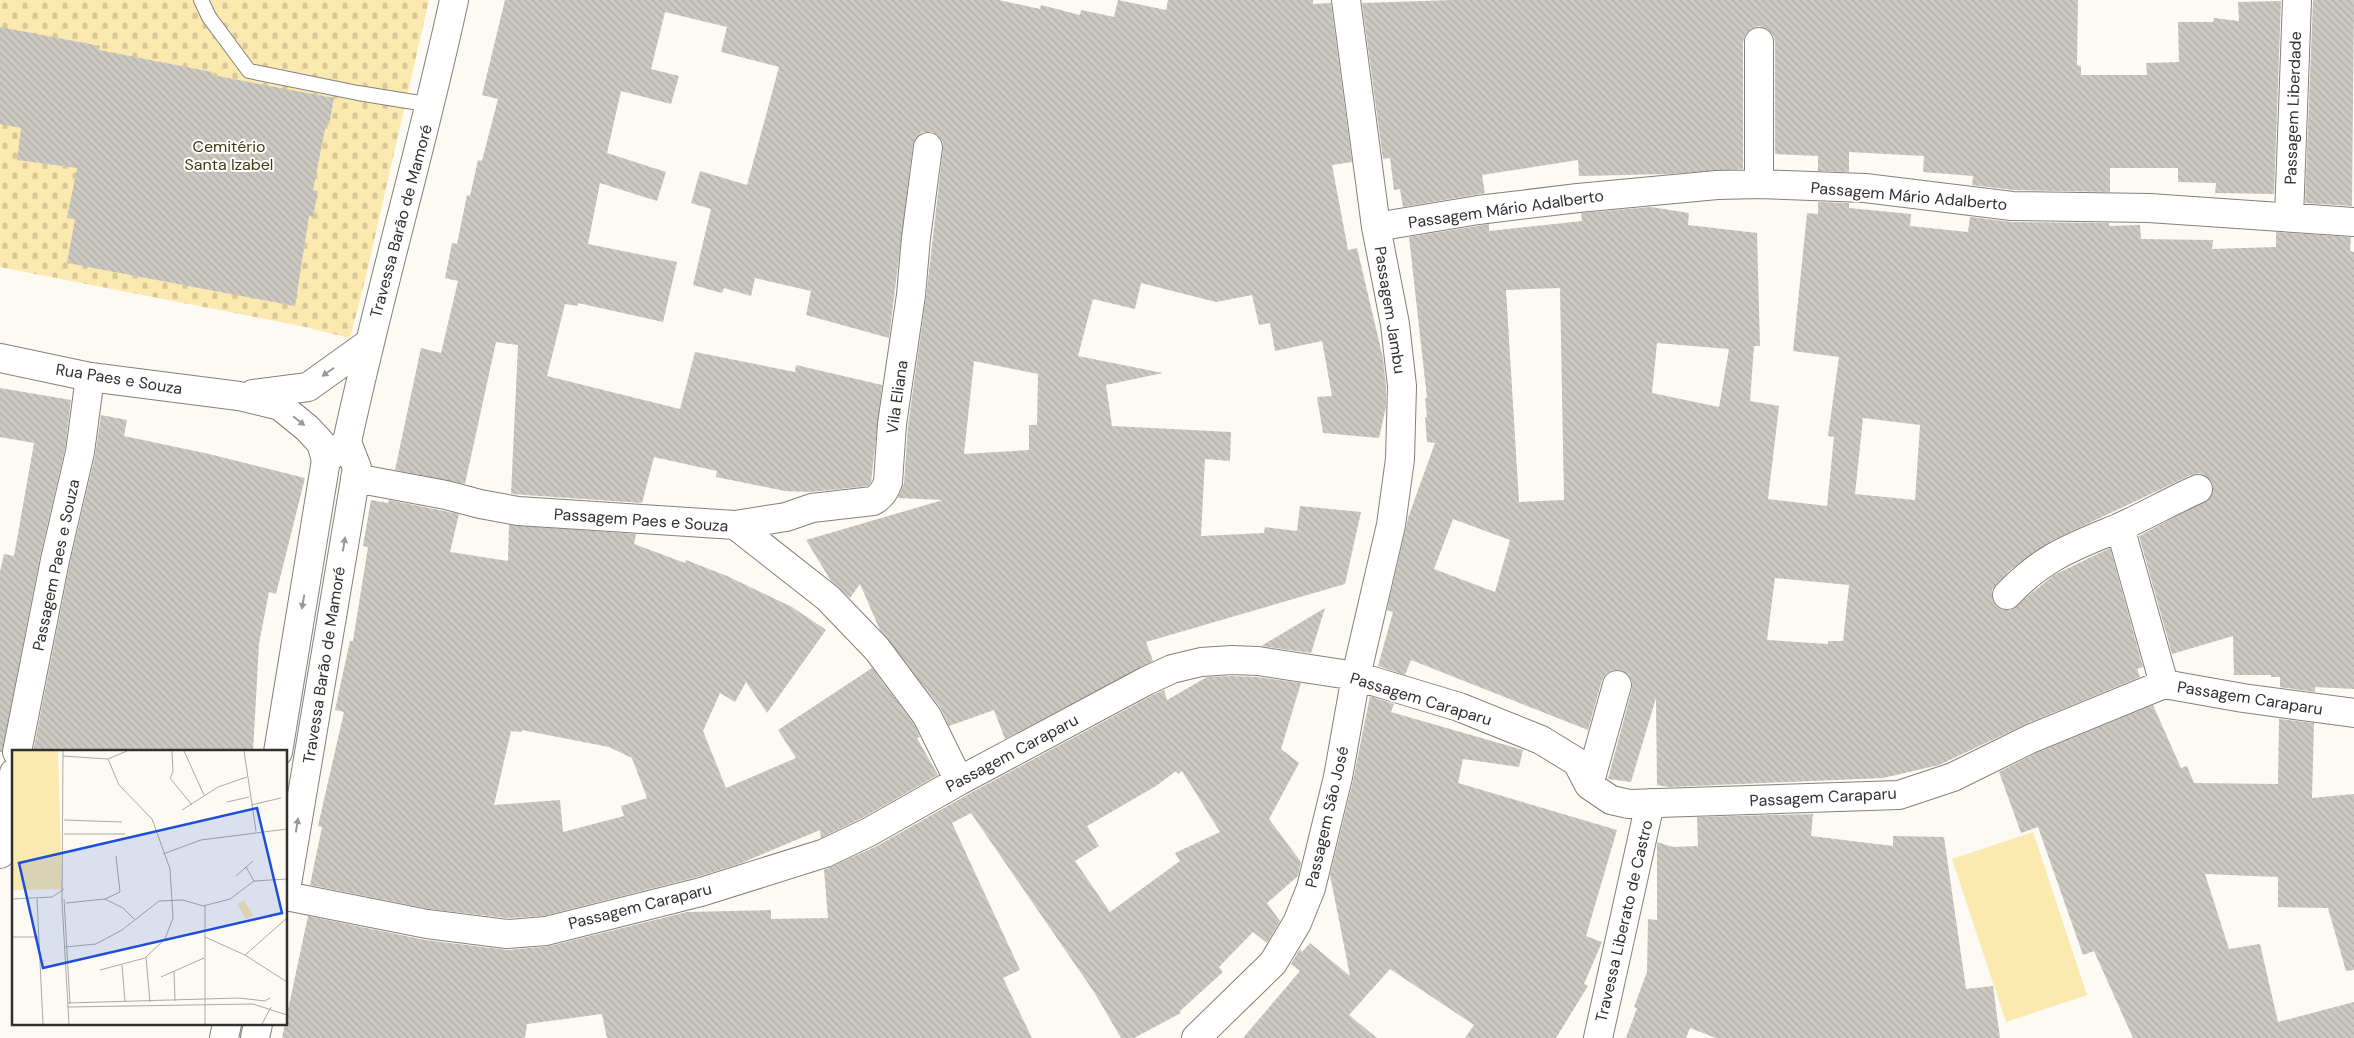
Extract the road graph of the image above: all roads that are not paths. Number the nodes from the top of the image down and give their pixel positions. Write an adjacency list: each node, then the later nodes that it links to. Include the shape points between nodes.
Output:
1 (201, 0): 6 (lane, via 209,17 249,71)
2 (454, 0): 6 (street, Travessa Barão de Mamoré)
3 (1346, 0): 11 (street, Passagem Jambu)
4 (2297, 0): 9 (street, Passagem Liberdade)
5 (1759, 42): 8 (street)
6 (432, 105): 12 (street, Travessa Barão de Mamoré)
7 (928, 147): 20 (street, Vila Eliana, via 885,490 880,498 873,501 812,508 786,517)
8 (1759, 184): 9 (street, Passagem Mário Adalberto, via 1865,188 2012,206 2148,208); 11 (street, Passagem Mário Adalberto, via 1569,199)
9 (2289, 217): 10 (street, Passagem Mário Adalberto)
10 (2354, 222)
11 (1376, 227): 23 (street, Passagem Jambu, via 1396,332 1402,386 1400,458 1391,525)
12 (368, 344): 15 (street, Rua Paes e Souza, one-way to 15, via 308,387); 16 (street, Travessa Barão de Mamoré)
13 (0, 358): 14 (street, Rua Paes e Souza)
14 (90, 377): 15 (street, Rua Paes e Souza); 27 (street, Passagem Paes e Souza, via 80,452)
15 (239, 396): 17 (street, Rua Paes e Souza, one-way to 17, via 280,406 321,443)
16 (347, 442): 17 (street); 18 (street, Travessa Barão de Mamoré, via 357,468)
17 (326, 460): 28 (street, Travessa Barão de Mamoré, one-way to 28)
18 (355, 478): 20 (street, Passagem Paes e Souza, via 518,511); 34 (street, Travessa Barão de Mamoré, one-way to 18)
19 (2198, 489): 21 (street)
20 (735, 525): 29 (street, Passagem Paes e Souza, via 828,598 877,649 927,716)
21 (2120, 527): 22 (street, via 2075,544 2039,565); 24 (street)
22 (2007, 595)
23 (1356, 676): 29 (street, Passagem Caraparu, via 1232,660 1201,662 1172,669); 31 (street, Passagem Caraparu, via 1459,708 1541,740 1577,762); 36 (street, Passagem São José, via 1323,848 1298,923 1272,963)
24 (2164, 684): 26 (street, Passagem Caraparu); 32 (street, Passagem Caraparu, via 2030,739 1953,777 1899,795)
25 (1617, 685): 31 (street)
26 (2354, 713)
27 (12, 743)
28 (278, 750)
29 (959, 781): 35 (street, Passagem Caraparu, via 825,853 701,892 546,930 507,934 474,931)
30 (12, 785): 33 (street)
31 (1589, 786): 32 (street, Passagem Caraparu, via 1611,800 1629,804)
32 (1650, 803): 37 (street, Travessa Liberato de Castro)
33 (0, 854)
34 (288, 878)
35 (288, 896)
36 (1196, 1038)
37 (1598, 1038)

